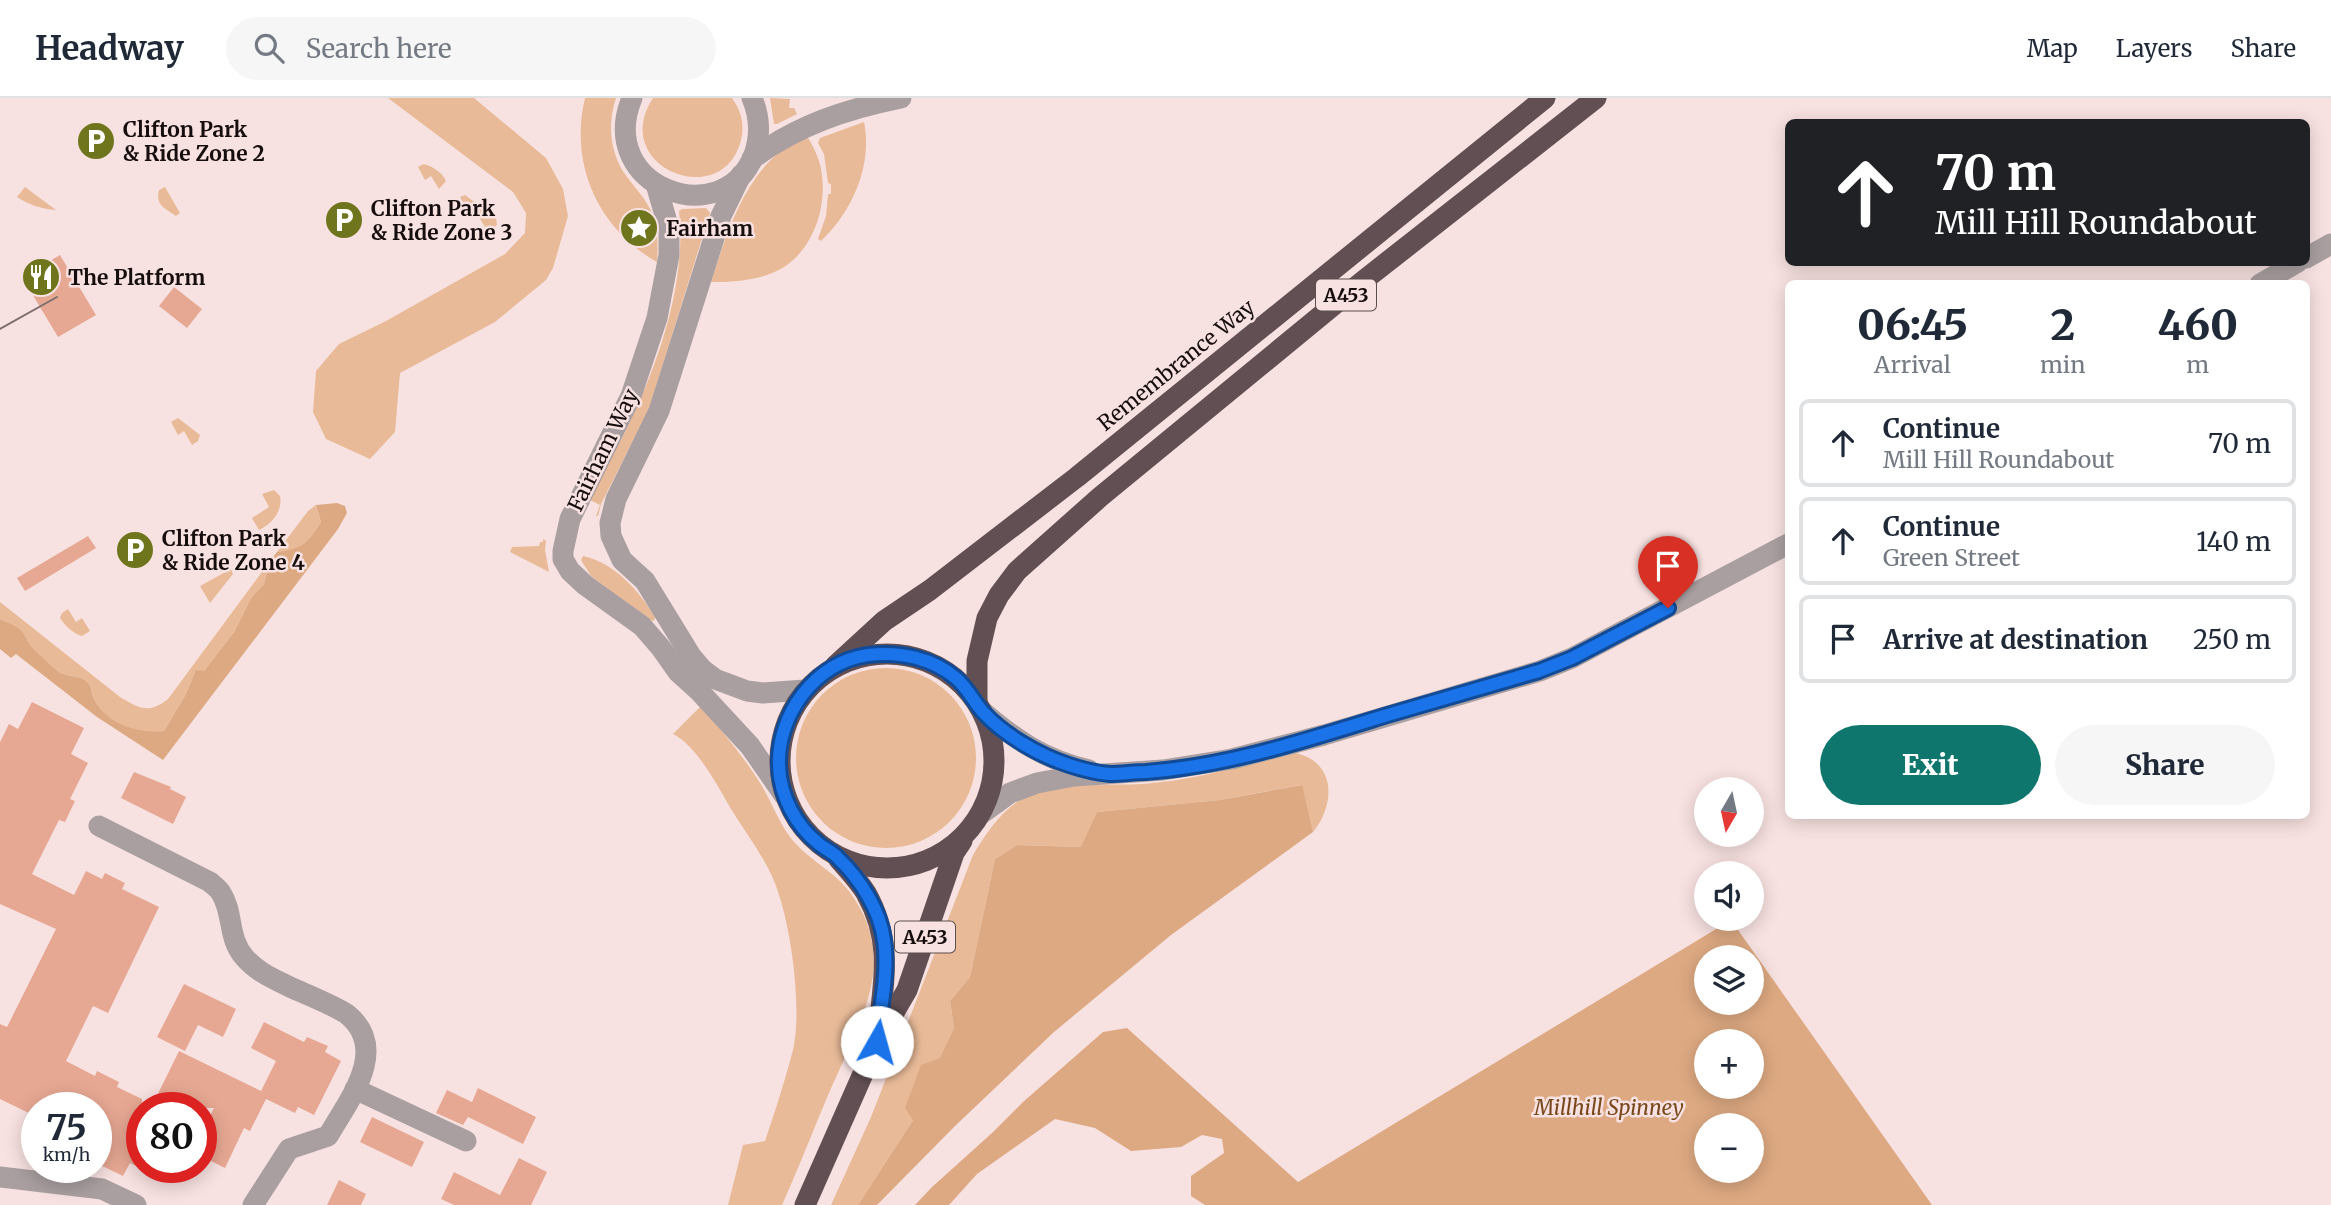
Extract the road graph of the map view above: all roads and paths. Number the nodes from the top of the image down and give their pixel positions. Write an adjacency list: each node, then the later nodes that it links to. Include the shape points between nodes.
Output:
1 (632, 98): 7 (street, via 625,120 627,145 638,167)
2 (752, 98): 6 (street, Fairham Way, via 760,126)
3 (901, 98): 6 (street, via 806,125 774,142)
4 (1545, 98): 13 (highway, Remembrance Way / A453, via 1077,477 884,621)
5 (1596, 98): 15 (highway, A453, via 1363,281 1017,571 987,618 976,661)
6 (747, 167): 7 (street, via 707,194 680,194); 14 (street, Fairham Way, via 721,216 659,411 611,513 611,536 622,560 645,581 691,656 715,679 763,693)
7 (656, 184): 17 (street, Fairham Way, via 669,229 665,285 657,318 631,396 570,519 563,559 574,576 642,626 678,672 743,738)
8 (2331, 244): 9 (street)
9 (2310, 256)
10 (2291, 266): 11 (street)
11 (2267, 280)
12 (1785, 546): 16 (street, via 1539,671 1232,759)
13 (835, 666): 14 (highway); 15 (highway, via 866,655 898,653 929,662 956,678)
14 (805, 690): 17 (highway, via 781,740 779,768)
15 (980, 707): 16 (street, via 1015,738 1045,756); 18 (highway, via 992,742 994,774)
16 (1108, 774): 18 (street, via 1037,783 1010,793)
17 (784, 795): 20 (highway, via 805,831)
18 (975, 822): 20 (highway, via 947,850 922,863 864,866); 21 (highway, A453, via 954,853 907,990)
19 (99, 826): 22 (street, via 210,882 221,892 244,958 260,972 348,1016 366,1044 367,1059)
20 (837, 856): 21 (highway, A453, via 864,890 884,941)
21 (877, 1042): 27 (highway, A453)
22 (355, 1089): 23 (street); 25 (street, via 328,1136 289,1149)
23 (466, 1141)
24 (0, 1177): 26 (street, via 102,1189)
25 (261, 1203)
26 (136, 1205)
27 (805, 1205)

